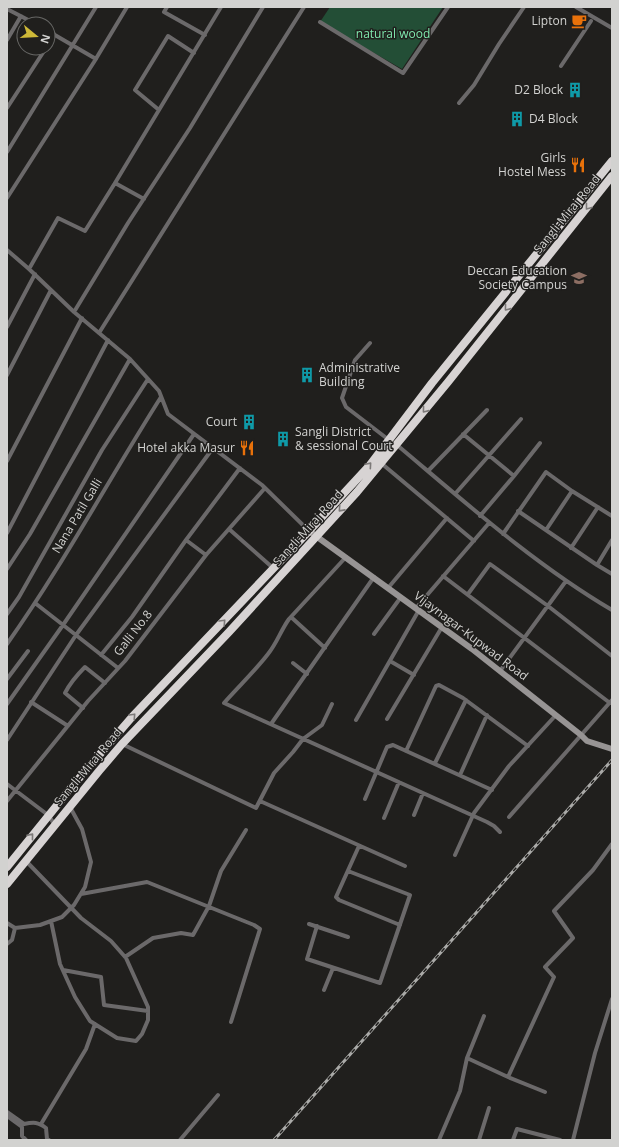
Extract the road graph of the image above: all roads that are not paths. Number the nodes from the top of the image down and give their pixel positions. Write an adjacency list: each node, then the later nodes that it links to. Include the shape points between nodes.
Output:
1 (96, 7): 20 (street)
2 (127, 7): 23 (street)
3 (167, 7): 18 (street, via 164,12)
4 (221, 7): 18 (street)
5 (263, 7): 33 (street)
6 (304, 7): 41 (street)
7 (448, 7): 14 (street, via 403,73)
8 (524, 7): 25 (street)
9 (576, 7): 16 (street)
10 (7, 9): 11 (street)
11 (13, 9): 12 (street)
12 (21, 16)
13 (591, 21): 24 (street)
14 (320, 22)
15 (16, 25): 19 (street)
16 (612, 28)
17 (56, 35): 20 (street)
18 (205, 36): 21 (street)
19 (7, 40)
20 (72, 45): 23 (street); 28 (street)
21 (194, 53): 27 (street); 27 (street, via 168,36 135,90)
22 (41, 56): 26 (street)
23 (96, 59): 32 (street)
24 (561, 66)
25 (460, 104)
26 (7, 108)
27 (159, 110): 31 (street)
28 (7, 152)
29 (612, 161): 52 (highway, Sangli-Miraj Road, via 432,383)
30 (612, 176): 52 (highway, Sangli-Miraj Road, one-way to 52)
31 (116, 183): 33 (street); 35 (street, via 84,231 58,218)
32 (7, 198)
33 (144, 199): 38 (street)
34 (7, 250): 35 (street)
35 (29, 269): 36 (street)
36 (35, 274): 37 (street); 40 (street)
37 (51, 290): 38 (street); 45 (street)
38 (74, 312): 39 (street)
39 (82, 318): 41 (street); 56 (street)
40 (7, 327)
41 (99, 333): 42 (street)
42 (108, 340): 44 (street); 73 (street)
43 (370, 343): 52 (street, via 355,360 342,398 346,407)
44 (130, 359): 46 (street); 84 (street, via 30,534)
45 (7, 374)
46 (148, 379): 47 (street); 96 (street, via 102,450)
47 (161, 397): 50 (street, via 168,414); 92 (street, Nana Patil Galli)
48 (487, 410): 51 (street)
49 (521, 419): 55 (street)
50 (194, 434): 54 (street); 98 (street)
51 (463, 434): 55 (street); 59 (street)
52 (393, 442): 57 (highway, Sangli-Miraj Road); 59 (street); 72 (highway, Sangli-Miraj Road, one-way to 52)
53 (540, 443): 60 (street)
54 (213, 448): 58 (street); 101 (street)
55 (489, 455): 60 (street); 63 (street)
56 (7, 461)
57 (381, 463): 68 (street); 75 (highway, Sangli-Miraj Road, one-way to 75)
58 (240, 468): 61 (street); 76 (street)
59 (428, 471): 63 (street)
60 (514, 476): 66 (street)
61 (265, 488): 70 (street, Galli No.8); 72 (street)
62 (572, 491): 64 (street); 65 (street, via 546,472); 71 (street)
63 (455, 494): 66 (street)
64 (598, 507): 67 (street); 79 (street)
65 (518, 511): 71 (street); 74 (street)
66 (480, 516): 69 (street)
67 (612, 516)
68 (448, 518): 77 (street); 89 (street)
69 (489, 523): 74 (street); 77 (street)
70 (229, 529): 80 (street, Galli No.8); 83 (street)
71 (546, 530): 79 (street)
72 (309, 531): 75 (street, Vijaynagar-Kupwad Road); 83 (highway, Sangli-Miraj Road)
73 (7, 533)
74 (503, 534): 88 (street)
75 (317, 536): 81 (street, Vijaynagar-Kupwad Road); 131 (highway, Sangli-Miraj Road)
76 (186, 540): 80 (street); 106 (street, via 132,617)
77 (474, 541): 86 (street)
78 (612, 541): 82 (street)
79 (571, 548): 82 (street)
80 (206, 555): 110 (street, Galli No.8)
81 (346, 557): 87 (street, Vijaynagar-Kupwad Road); 97 (street)
82 (597, 565): 85 (street)
83 (273, 568): 147 (highway, Sangli-Miraj Road, one-way to 83, via 132,717)
84 (7, 569)
85 (612, 574)
86 (443, 576): 90 (street); 94 (street)
87 (374, 577): 89 (street, Vijaynagar-Kupwad Road); 104 (street)
88 (566, 581): 93 (street); 95 (street)
89 (388, 588): 91 (street, Vijaynagar-Kupwad Road)
90 (468, 594): 93 (street, via 490,564); 102 (street)
91 (401, 597): 94 (street, Vijaynagar-Kupwad Road); 100 (street)
92 (35, 603): 98 (street); 103 (street, Nana Patil Galli)
93 (548, 606): 102 (street); 107 (street)
94 (418, 609): 99 (street, Vijaynagar-Kupwad Road); 108 (street)
95 (612, 610)
96 (7, 614)
97 (291, 617): 104 (street); 126 (street, via 269,654 224,703)
98 (63, 625): 101 (street); 119 (street)
99 (442, 627): 111 (street, Vijaynagar-Kupwad Road); 113 (street)
100 (374, 634)
101 (76, 635): 106 (street); 117 (street)
102 (524, 638): 111 (street); 118 (street)
103 (7, 644)
104 (325, 648): 112 (street)
105 (28, 651): 114 (street)
106 (101, 654): 110 (street)
107 (612, 656)
108 (390, 661): 113 (street); 125 (street)
109 (293, 663): 112 (street)
110 (118, 668): 115 (street, Galli No.8)
111 (500, 671): 123 (street, Vijaynagar-Kupwad Road)
112 (307, 674): 126 (street)
113 (414, 675): 124 (street)
114 (7, 679)
115 (105, 683): 121 (street, Galli No.8); 121 (street, via 85,667 68,686 65,693)
116 (466, 700): 122 (street); 134 (street, via 443,686 436,686); 135 (street)
117 (32, 702): 127 (street); 130 (street)
118 (611, 702): 128 (street)
119 (7, 704)
120 (332, 704): 129 (street, via 322,725)
121 (83, 708): 127 (street, Galli No.8)
122 (487, 715): 132 (street); 137 (street)
123 (556, 715): 128 (street, Vijaynagar-Kupwad Road); 132 (street)
124 (387, 719)
125 (356, 720)
126 (271, 724): 129 (street)
127 (68, 726): 140 (street, Galli No.8)
128 (581, 735): 133 (street, Vijaynagar-Kupwad Road, via 587,741); 150 (street)
129 (303, 739): 136 (street); 145 (street, via 274,773)
130 (7, 740)
131 (122, 744): 145 (street, via 256,808); 146 (highway, Sangli-Miraj Road)
132 (528, 746): 141 (street, via 509,766)
133 (612, 749)
134 (406, 751): 135 (street); 136 (street, via 393,745 387,747)
135 (435, 763): 137 (street)
136 (376, 772): 138 (street); 143 (street)
137 (460, 775): 141 (street)
138 (399, 782): 142 (street); 151 (street)
139 (7, 784): 140 (street)
140 (16, 790): 144 (street, Galli No.8); 147 (street)
141 (492, 790): 149 (street)
142 (424, 793): 148 (street); 149 (street)
143 (365, 799)
144 (7, 801)
145 (260, 801): 156 (street)
146 (69, 807): 152 (highway, Sangli-Miraj Road); 163 (street, via 82,829 91,862)
147 (48, 815): 152 (street); 160 (highway, Sangli-Miraj Road, one-way to 147)
148 (414, 815)
149 (473, 816): 154 (street, via 494,826); 157 (street)
150 (509, 817)
151 (384, 818)
152 (55, 825): 158 (highway, Sangli-Miraj Road)
153 (246, 830): 164 (street, via 220,871)
154 (500, 832)
155 (612, 844): 184 (street, via 593,870 554,911 573,938 545,967 554,977)
156 (359, 846): 159 (street); 161 (street)
157 (455, 855)
158 (26, 861): 162 (highway, Sangli-Miraj Road); 165 (street)
159 (405, 866)
160 (7, 867)
161 (348, 870): 169 (street, via 410,895); 169 (street, via 336,897)
162 (7, 884)
163 (81, 894): 164 (street, via 147,882); 165 (street)
164 (209, 906): 174 (street, via 193,935 180,932 153,938); 181 (street, via 254,924 260,929)
165 (71, 908): 166 (street, via 62,917); 174 (street, via 111,941)
166 (51, 921): 171 (street); 176 (street)
167 (7, 923): 171 (street)
168 (309, 924): 170 (street)
169 (400, 925): 175 (street, via 380,983)
170 (317, 926): 172 (street); 175 (street, via 307,959)
171 (15, 928): 173 (street, via 12,940)
172 (348, 937)
173 (7, 944)
174 (125, 957): 179 (street)
175 (333, 968): 177 (street)
176 (63, 970): 179 (street, via 101,977 104,1005); 182 (street, via 75,997)
177 (324, 990)
178 (612, 999): 198 (street)
179 (148, 1011): 182 (street, via 148,1020 136,1041 117,1038)
180 (484, 1016): 183 (street)
181 (231, 1022)
182 (94, 1024): 190 (street, via 86,1049)
183 (467, 1058): 184 (street); 194 (street, via 460,1091)
184 (508, 1077): 185 (street)
185 (545, 1092)
186 (218, 1095): 193 (street)
187 (489, 1108): 195 (street)
188 (7, 1112): 190 (street, via 24,1124)
189 (7, 1116): 191 (street, via 22,1127 22,1136)
190 (41, 1124): 192 (street, via 46,1128)
191 (26, 1140)
192 (49, 1140)
193 (180, 1140)
194 (440, 1140)
195 (479, 1140)
196 (513, 1140): 197 (street, via 517,1129)
197 (560, 1140)
198 (573, 1140)

